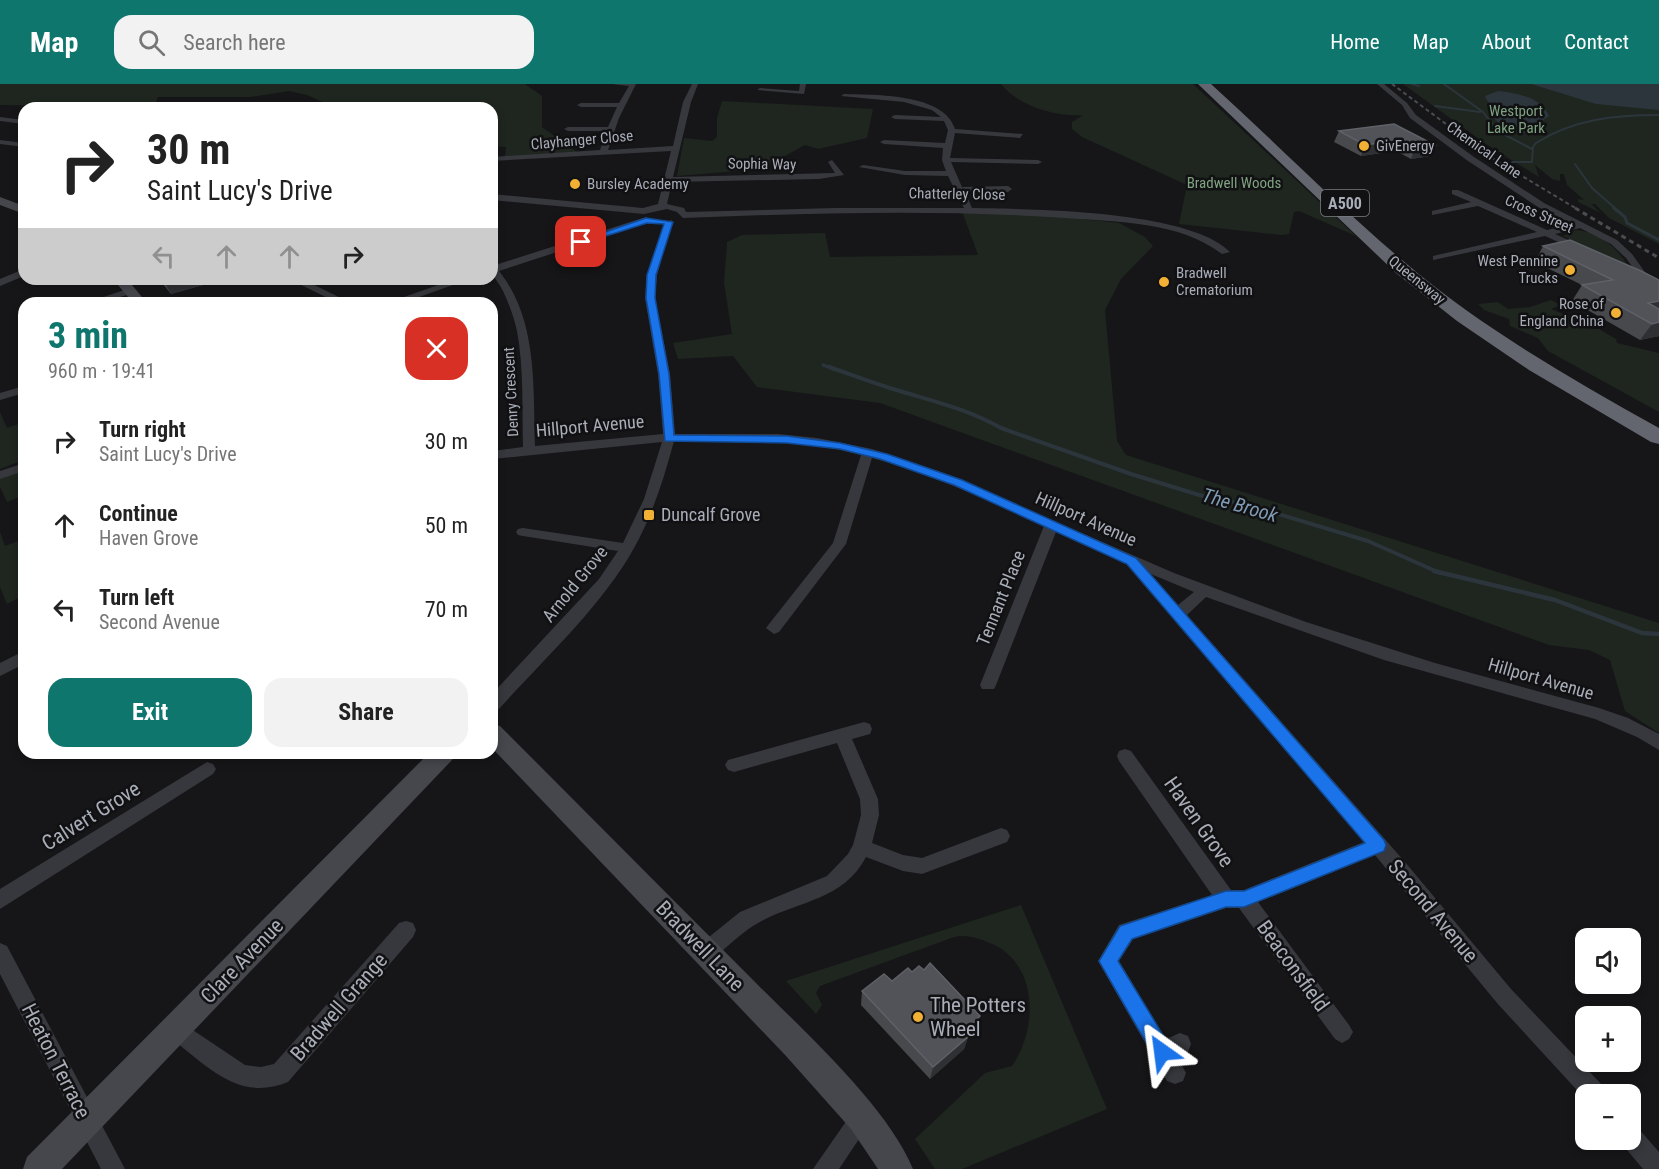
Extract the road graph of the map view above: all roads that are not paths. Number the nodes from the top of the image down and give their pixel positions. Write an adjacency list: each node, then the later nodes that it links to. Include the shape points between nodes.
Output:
1 (615, 84): 2 (street)
2 (633, 84): 15 (street)
3 (695, 84): 28 (street)
4 (803, 84): 9 (street, via 802,93)
5 (1204, 84): 73 (highway, Queensway / A500, via 1402,269 1536,366)
6 (1215, 84): 72 (highway, Queensway / A500, via 1417,268 1546,360)
7 (1380, 84): 50 (street, Chemical Lane, via 1405,104 1413,116 1471,159 1541,205)
8 (869, 86): 12 (street)
9 (760, 90)
10 (844, 96): 12 (street)
11 (930, 96): 13 (street)
12 (865, 97): 13 (street)
13 (911, 102): 18 (street, via 926,105)
14 (581, 105): 15 (street)
15 (623, 105): 21 (street)
16 (895, 117): 18 (street)
17 (0, 119): 19 (street)
18 (947, 119): 22 (street)
19 (18, 121)
20 (568, 129): 21 (street)
21 (611, 129): 29 (street)
22 (952, 131): 23 (street); 27 (street)
23 (1020, 135)
24 (0, 142): 26 (street)
25 (884, 142): 27 (street)
26 (18, 144)
27 (948, 146): 31 (street)
28 (675, 148): 29 (street, Clayhanger Close); 36 (street)
29 (603, 152): 30 (street, Clayhanger Close)
30 (498, 159)
31 (946, 160): 33 (street); 35 (street)
32 (832, 162): 36 (street, Sophia Way, via 840,175)
33 (1038, 162)
34 (863, 167): 35 (street)
35 (952, 174): 37 (street)
36 (669, 180): 43 (street)
37 (960, 190): 38 (street); 45 (street)
38 (1002, 190)
39 (1455, 192): 42 (street, Cross Street)
40 (498, 198): 48 (street)
41 (0, 201): 44 (street)
42 (1479, 203): 46 (street); 51 (street, Cross Street)
43 (662, 206): 47 (street, via 676,208); 48 (street)
44 (18, 208)
45 (968, 208): 47 (street, Chatterley Close); 52 (street, Chatterley Close, via 1146,224 1193,235)
46 (1435, 213)
47 (683, 215): 49 (street)
48 (645, 216): 49 (street); 55 (street)
49 (669, 222): 74 (street, Arnold Grove, via 652,275 650,298 664,374)
50 (1582, 225): 51 (street); 59 (street, Chemical Lane, via 1622,248)
51 (1544, 233): 53 (street, Cross Street); 54 (street)
52 (1225, 252)
53 (1596, 256)
54 (1436, 258)
55 (498, 268)
56 (1625, 269): 59 (street)
57 (18, 275): 60 (street)
58 (498, 278): 75 (street, Denry Crescent, via 511,294 520,323)
59 (1644, 278): 64 (street)
60 (0, 283)
61 (125, 285): 65 (street)
62 (307, 285): 68 (street)
63 (447, 285): 69 (street)
64 (1659, 289)
65 (130, 291): 66 (street); 67 (street)
66 (110, 297)
67 (135, 297)
68 (333, 297)
69 (410, 297)
70 (18, 391): 71 (street)
71 (0, 397)
72 (1659, 426)
73 (1659, 437)
74 (669, 439): 75 (street, Hillport Avenue); 76 (street, Hillport Avenue, via 787,439); 82 (street, Arnold Grove, via 651,499)
75 (529, 450): 77 (street, Hillport Avenue)
76 (868, 452): 80 (street, Hillport Avenue, via 948,478); 86 (street, via 839,544)
77 (498, 454)
78 (18, 469): 79 (street)
79 (0, 475)
80 (1051, 526): 83 (street, Hillport Avenue); 89 (street, Tennant Place)
81 (524, 532): 82 (street)
82 (627, 548): 90 (street, Arnold Grove, via 603,583)
83 (1131, 561): 84 (street, Hillport Avenue); 85 (street, Second Avenue)
84 (1205, 590): 85 (street); 93 (street, Hillport Avenue, via 1343,642 1618,721)
85 (1178, 614): 100 (street, Second Avenue)
86 (774, 628)
87 (18, 660): 88 (street)
88 (0, 670)
89 (988, 685)
90 (498, 698)
91 (864, 729): 92 (street)
92 (842, 735): 97 (street); 101 (street, via 869,799 870,815)
93 (1654, 738)
94 (498, 739): 105 (street, Bradwell Lane)
95 (1125, 756): 102 (street, Haven Grove)
96 (438, 759): 107 (street, Clare Avenue)
97 (734, 765)
98 (207, 770): 103 (street, Calvert Grove)
99 (1001, 836): 101 (street, via 921,866)
100 (1378, 845): 102 (street); 110 (street, Second Avenue, via 1504,996)
101 (862, 847): 105 (street, via 834,882 747,919)
102 (1235, 899): 108 (street, Beaconsfield); 109 (street, via 1126,932 1108,961 1171,1048)
103 (0, 900)
104 (406, 930): 107 (street, Bradwell Grange, via 280,1074 261,1078 241,1076)
105 (706, 952): 111 (street, Bradwell Lane)
106 (0, 953): 112 (street, Heaton Terrace)
107 (175, 1029): 112 (street, Clare Avenue)
108 (1342, 1032)
109 (1175, 1073)
110 (1586, 1084)
111 (862, 1118): 116 (street); 117 (street, Bradwell Lane)
112 (87, 1121): 114 (street, Clare Avenue); 115 (street, Heaton Terrace)
113 (1641, 1150): 118 (street)
114 (39, 1169)
115 (113, 1169)
116 (825, 1169)
117 (897, 1169)
118 (1658, 1169)

